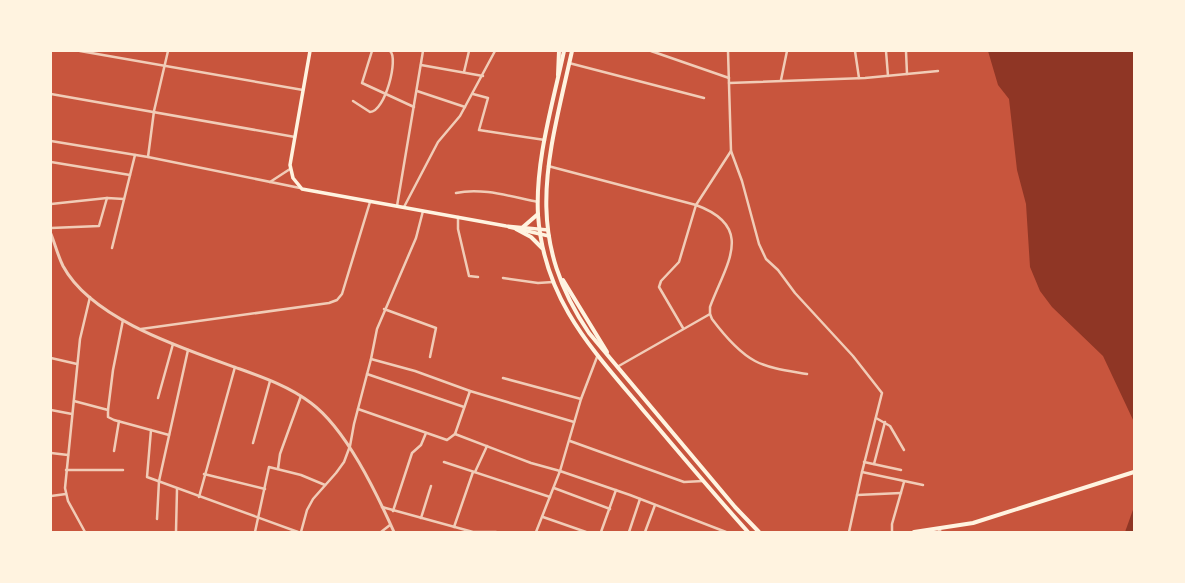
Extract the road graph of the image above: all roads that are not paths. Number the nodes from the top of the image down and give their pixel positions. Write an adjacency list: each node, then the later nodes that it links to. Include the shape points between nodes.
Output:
1 (80, 51): 20 (street)
2 (168, 51): 20 (street)
3 (310, 51): 31 (main road)
4 (372, 51): 35 (street, via 362,83)
5 (390, 51): 35 (street, via 393,58)
6 (423, 51): 19 (street)
7 (470, 51): 22 (street)
8 (494, 51): 24 (street)
9 (559, 51): 29 (main road)
10 (564, 51): 29 (main road)
11 (572, 51): 18 (main road)
12 (651, 51): 26 (street)
13 (728, 51): 26 (street)
14 (787, 51): 28 (street)
15 (855, 51): 27 (street)
16 (886, 51): 25 (street)
17 (906, 51): 23 (street)
18 (569, 63): 36 (street); 48 (main road)
19 (421, 65): 22 (street); 32 (street)
20 (164, 66): 31 (street); 40 (street)
21 (938, 71): 23 (street)
22 (464, 72): 24 (street)
23 (907, 74): 25 (street)
24 (482, 76): 34 (street)
25 (888, 76): 27 (street)
26 (728, 78): 30 (street)
27 (859, 78): 28 (street)
28 (781, 80): 30 (street)
29 (558, 82): 42 (main road)
30 (729, 83): 44 (street)
31 (303, 90): 41 (main road)
32 (416, 91): 38 (street); 39 (street)
33 (51, 94): 40 (street)
34 (473, 94): 39 (street); 42 (street, via 488,98 479,130)
35 (386, 95): 37 (street, via 373,112); 38 (street)
36 (704, 98)
37 (353, 101)
38 (414, 107): 60 (street)
39 (465, 107): 61 (street, via 438,142)
40 (154, 111): 41 (street); 46 (street)
41 (295, 137): 49 (main road)
42 (546, 140): 57 (main road, via 539,176)
43 (51, 141): 45 (street)
44 (731, 150): 59 (street); 108 (street, via 763,253 809,310 853,356 879,388 882,395)
45 (135, 155): 46 (street); 50 (street)
46 (148, 157): 51 (street)
47 (51, 162): 50 (street)
48 (548, 166): 59 (street); 70 (main road)
49 (290, 169): 51 (street); 52 (main road)
50 (130, 175): 55 (street)
51 (270, 182): 52 (street)
52 (301, 188): 56 (main road, via 308,192)
53 (456, 193): 57 (street, via 467,190 486,192)
54 (107, 198): 55 (street); 58 (street); 67 (street, via 99,226)
55 (124, 200): 74 (street)
56 (370, 202): 60 (main road); 84 (street, via 342,294 337,300)
57 (538, 202): 63 (main road)
58 (51, 204)
59 (696, 205): 81 (street, via 717,214 732,232 733,239 730,257 710,307); 83 (street, via 679,262 661,280 659,286)
60 (397, 206): 61 (main road)
61 (404, 208): 62 (main road)
62 (423, 211): 64 (main road); 80 (street, via 416,238)
63 (538, 214): 66 (main road); 69 (main road)
64 (458, 217): 65 (main road); 76 (street, via 458,229 469,276)
65 (506, 226): 66 (main road); 68 (main road)
66 (523, 227): 69 (main road)
67 (51, 228)
68 (516, 230): 72 (main road); 75 (main road, via 531,237)
69 (540, 230): 70 (main road); 72 (main road)
70 (548, 230): 73 (main road)
71 (51, 234): 79 (street, via 63,266)
72 (540, 235): 73 (main road); 75 (main road)
73 (549, 236): 93 (main road, via 556,267)
74 (112, 248)
75 (543, 250): 78 (main road)
76 (478, 277)
77 (503, 278): 78 (street, via 538,283)
78 (553, 282): 88 (main road, via 570,317)
79 (90, 297): 82 (street); 91 (street)
80 (384, 309): 87 (street, via 436,328); 90 (street)
81 (710, 314): 83 (street); 95 (street, via 737,347 755,361)
82 (123, 320): 84 (street); 106 (street)
83 (683, 328): 93 (street)
84 (141, 329): 85 (street)
85 (173, 344): 86 (street); 100 (street)
86 (188, 350): 92 (street); 115 (street)
87 (430, 357)
88 (598, 357): 101 (street); 137 (main road)
89 (51, 358): 91 (street)
90 (371, 359): 94 (street); 98 (street, via 416,371)
91 (77, 364): 102 (street)
92 (235, 367): 97 (street); 135 (street)
93 (617, 367): 179 (main road)
94 (367, 374): 103 (street); 104 (street)
95 (807, 374)
96 (503, 378): 101 (street)
97 (270, 381): 99 (street); 117 (street)
98 (470, 391): 103 (street); 110 (street)
99 (301, 396): 118 (street, via 313,404); 127 (street, via 280,454)
100 (158, 398)
101 (581, 399): 110 (street)
102 (74, 402): 106 (street); 107 (street)
103 (464, 407): 114 (street)
104 (358, 409): 113 (street); 118 (street)
105 (51, 410): 107 (street)
106 (108, 410): 109 (street, via 108,417)
107 (72, 414): 123 (street)
108 (876, 418): 111 (street); 125 (street)
109 (119, 421): 112 (street); 121 (street)
110 (574, 422): 116 (street)
111 (885, 422): 120 (street, via 893,429); 126 (street)
112 (151, 430): 115 (street); 136 (street, via 146,474 147,477)
113 (426, 434): 114 (street, via 444,440); 156 (street, via 421,445 412,453)
114 (455, 434): 119 (street)
115 (169, 435): 136 (street)
116 (570, 441): 131 (street); 137 (street, via 684,482)
117 (253, 443)
118 (350, 446): 139 (street, via 344,462); 154 (street)
119 (487, 446): 131 (street); 132 (street)
120 (904, 450)
121 (114, 452)
122 (51, 453): 123 (street)
123 (68, 455): 128 (street)
124 (444, 462): 132 (street)
125 (864, 462): 126 (street); 133 (street)
126 (874, 464): 130 (street)
127 (278, 469): 139 (street); 144 (street, via 269,467)
128 (66, 470): 129 (street); 147 (street)
129 (123, 470)
130 (901, 470)
131 (560, 471): 142 (street); 145 (street)
132 (474, 472): 151 (street); 162 (street)
133 (862, 472): 138 (street); 148 (street)
134 (1134, 472): 163 (main road, via 990,518)
135 (204, 474): 144 (street); 150 (street)
136 (159, 481): 143 (street); 160 (street)
137 (703, 481): 178 (main road)
138 (904, 482): 140 (street); 146 (street)
139 (325, 485): 167 (street, via 307,510)
140 (923, 485)
141 (431, 486): 159 (street)
142 (554, 488): 151 (street); 155 (street)
143 (178, 489): 150 (street); 165 (street)
144 (265, 489): 157 (street)
145 (616, 490): 152 (street); 155 (street)
146 (901, 493): 148 (street); 181 (street)
147 (66, 494): 149 (street); 164 (street)
148 (857, 495): 180 (street)
149 (51, 496)
150 (199, 497): 157 (street)
151 (550, 497): 158 (street)
152 (640, 499): 153 (street); 175 (street)
153 (655, 505): 176 (street); 177 (street)
154 (381, 507): 156 (street); 161 (street)
155 (610, 509): 174 (street)
156 (393, 511): 159 (street)
157 (259, 517): 166 (street); 167 (street)
158 (543, 517): 172 (street); 173 (street)
159 (421, 518): 162 (street)
160 (156, 519)
161 (390, 525): 168 (street); 169 (street)
162 (454, 527): 170 (street)
163 (940, 530): 182 (main road)
164 (85, 532)
165 (176, 532)
166 (255, 532)
167 (300, 532)
168 (381, 532)
169 (394, 532)
170 (473, 532): 171 (street)
171 (496, 532)
172 (536, 532)
173 (586, 532)
174 (601, 532)
175 (629, 532)
176 (645, 532)
177 (726, 532)
178 (747, 532)
179 (759, 532)
180 (850, 532)
181 (892, 532)
182 (914, 532)

